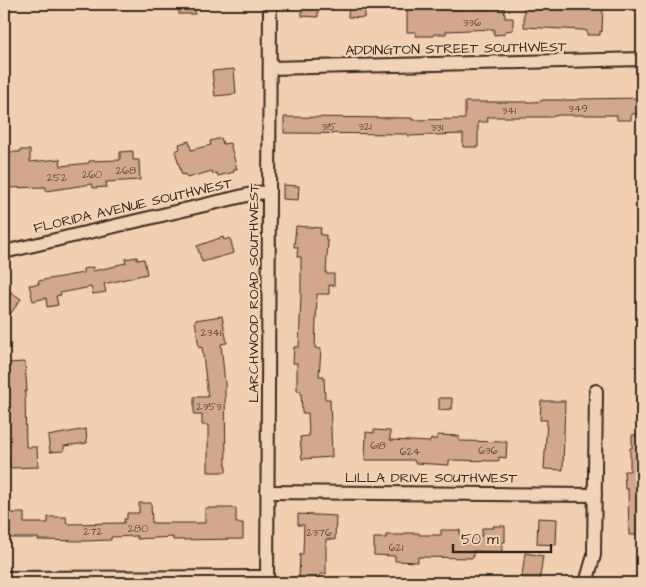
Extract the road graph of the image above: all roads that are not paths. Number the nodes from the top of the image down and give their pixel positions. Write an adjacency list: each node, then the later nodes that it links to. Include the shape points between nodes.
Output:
1 (270, 4): 3 (street, LARCHWOOD ROAD SOUTHWEST)
2 (642, 60): 3 (street, ADDINGTON STREET SOUTHWEST)
3 (270, 68): 4 (street, LARCHWOOD ROAD SOUTHWEST)
4 (269, 192): 5 (street, FLORIDA AVENUE SOUTHWEST); 7 (street, LARCHWOOD ROAD SOUTHWEST)
5 (4, 252)
6 (596, 391): 8 (street)
7 (267, 492): 8 (street, LILLA DRIVE SOUTHWEST); 10 (street, LARCHWOOD ROAD SOUTHWEST)
8 (595, 495): 11 (street, via 594,554)
9 (4, 578): 10 (street)
10 (267, 580)
11 (586, 583)

